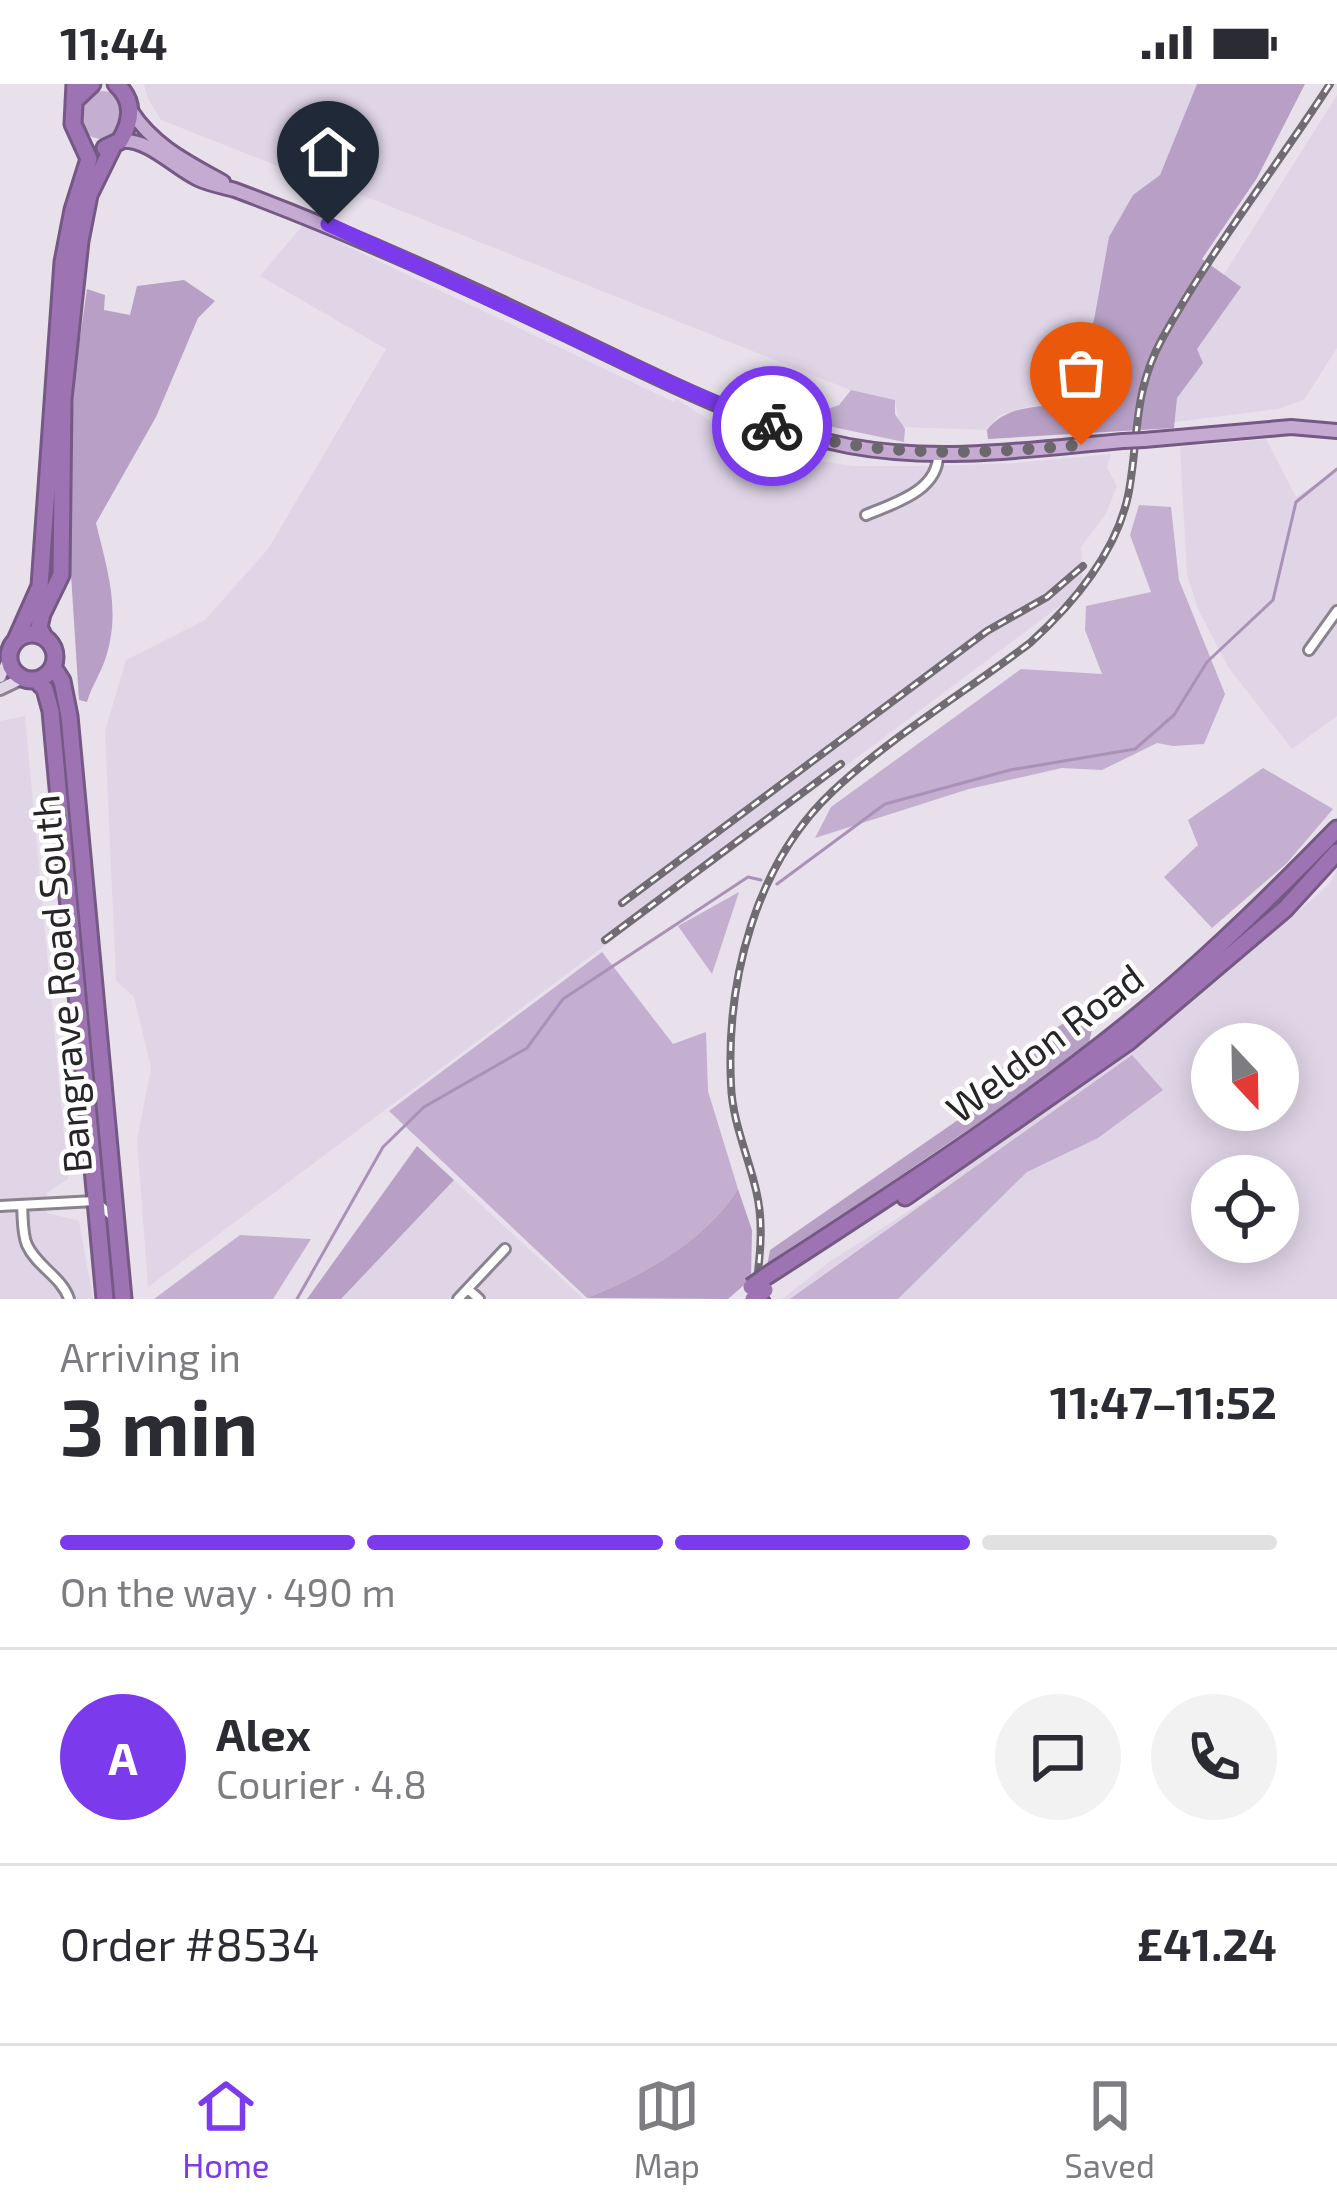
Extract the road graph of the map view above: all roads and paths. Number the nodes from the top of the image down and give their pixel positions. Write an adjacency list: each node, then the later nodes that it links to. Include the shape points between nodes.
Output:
1 (92, 84): 3 (highway)
2 (116, 84): 4 (highway)
3 (75, 92): 5 (highway, via 73,124)
4 (131, 111): 6 (highway); 7 (main road, via 158,142)
5 (82, 141): 6 (highway); 13 (highway, via 89,159 63,262 40,586)
6 (116, 144): 7 (main road, via 140,142); 12 (highway, via 89,195 80,241 63,399 61,575 42,614)
7 (227, 188): 9 (main road, via 380,245 742,416 853,446)
8 (1337, 431): 9 (main road, bridge, via 1292,427)
9 (938, 454): 10 (street, via 931,481)
10 (866, 515)
11 (1337, 611): 14 (street)
12 (44, 637): 13 (highway); 16 (highway)
13 (16, 640): 15 (highway)
14 (1309, 650)
15 (9, 658): 17 (street); 18 (highway, via 14,672)
16 (52, 667): 18 (highway); 22 (highway, Bangrave Road South, via 70,716)
17 (0, 677)
18 (29, 679): 19 (street); 23 (highway, Bangrave Road South, via 45,689 51,711)
19 (0, 688)
20 (1337, 829): 29 (highway, Weldon Road, via 1119,1030)
21 (1337, 852): 29 (highway, Weldon Road, via 1286,909 1128,1042 970,1155)
22 (108, 1140): 23 (street, via 105,1187); 26 (highway, Bangrave Road South)
23 (95, 1201): 24 (street); 26 (street); 31 (highway, Bangrave Road South)
24 (22, 1205): 25 (street); 30 (street, via 26,1242)
25 (0, 1206)
26 (115, 1225): 32 (highway, Bangrave Road South)
27 (505, 1249): 28 (street)
28 (468, 1289): 33 (street); 34 (street)
29 (754, 1290)
30 (69, 1299)
31 (105, 1299)
32 (122, 1299)
33 (458, 1299)
34 (479, 1299)

